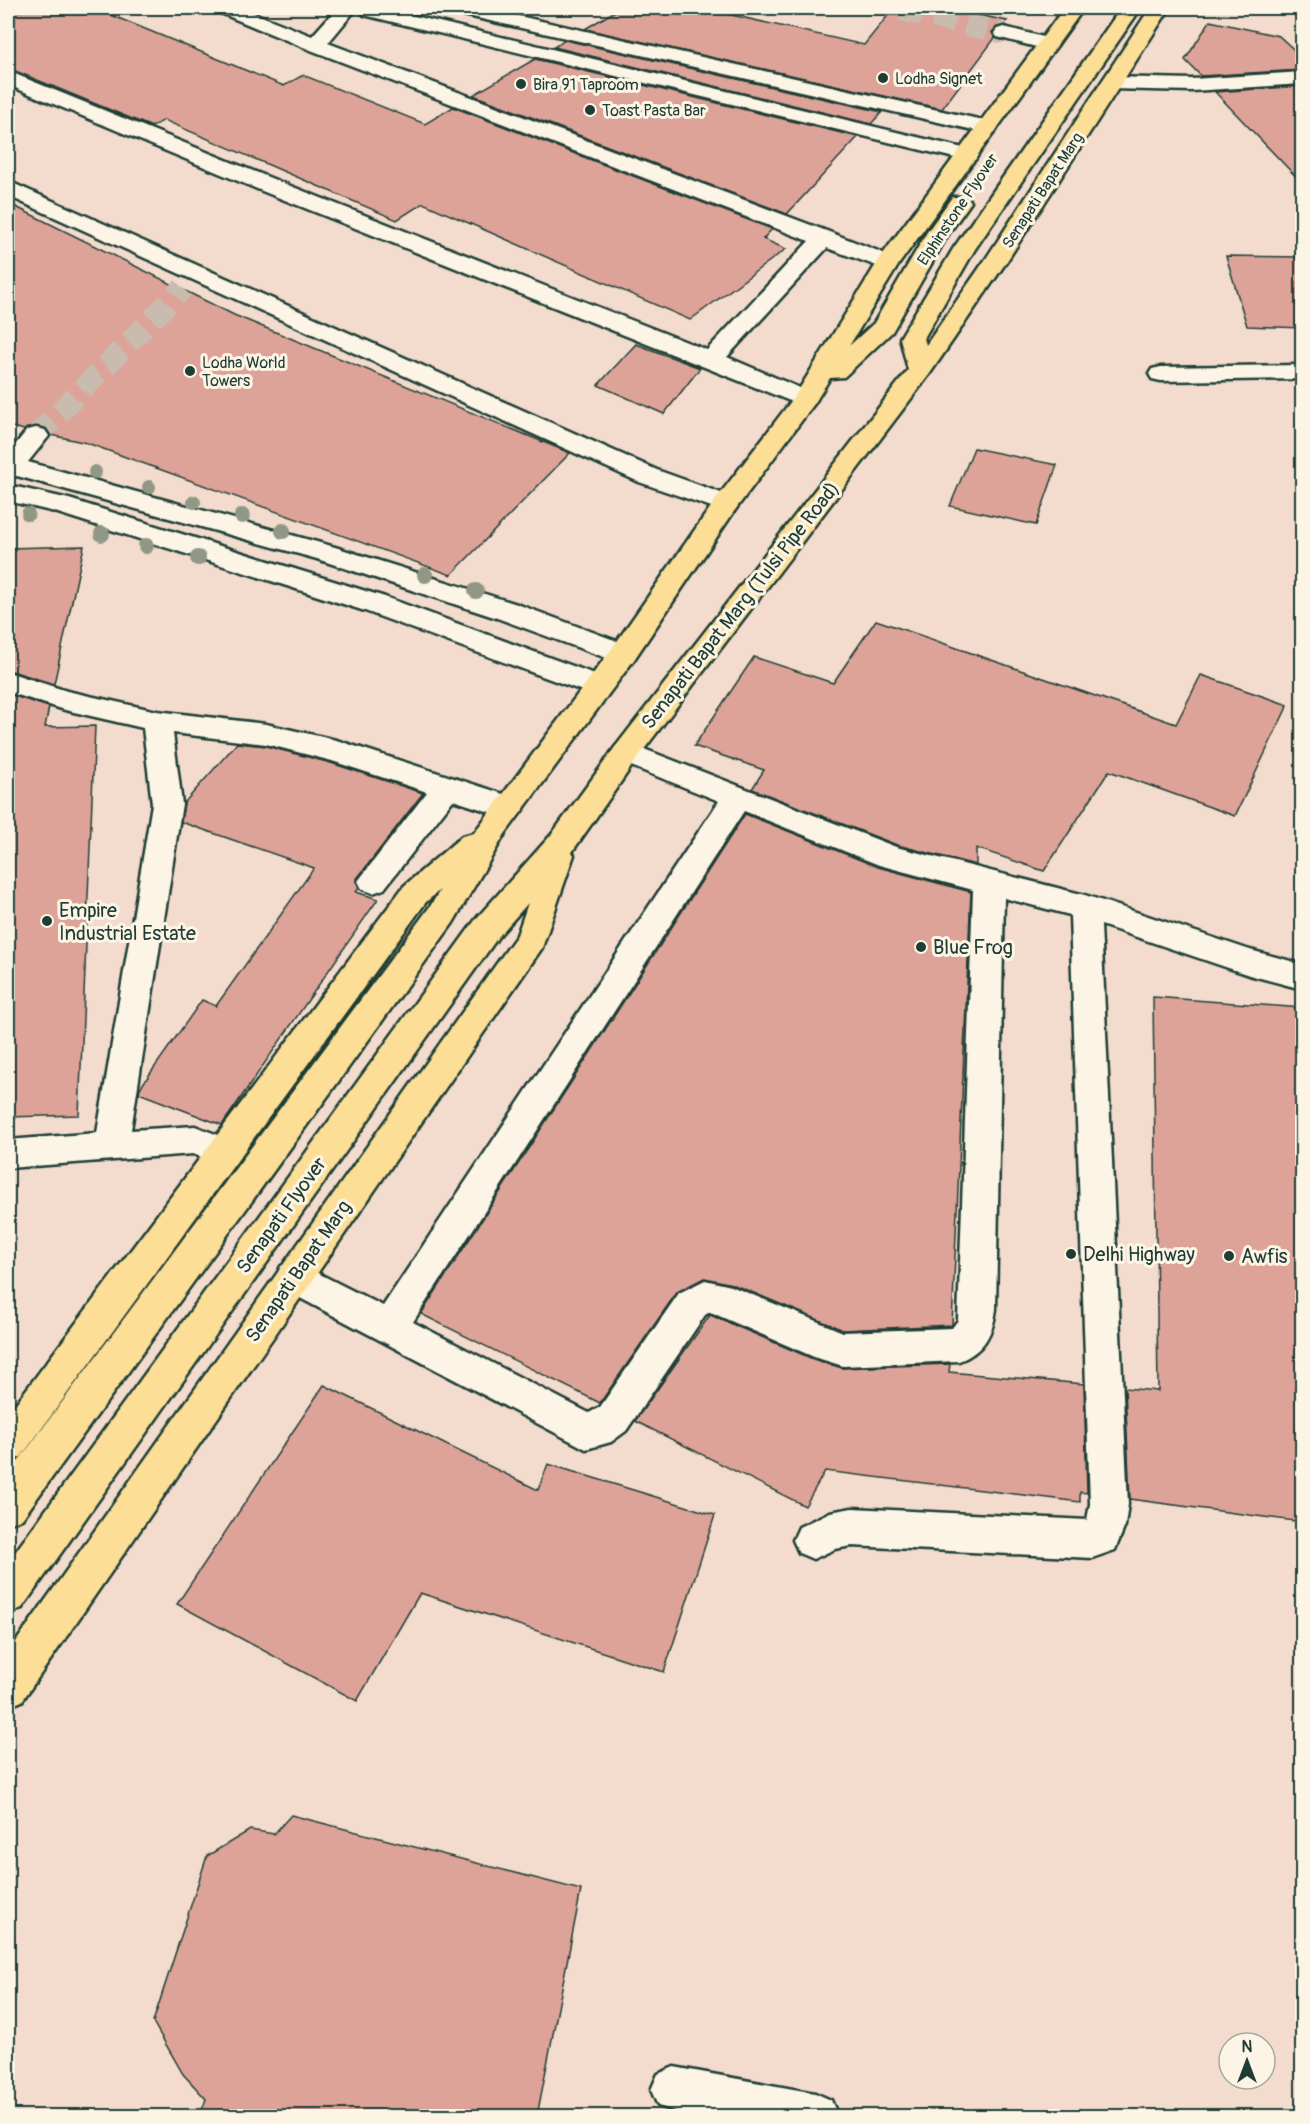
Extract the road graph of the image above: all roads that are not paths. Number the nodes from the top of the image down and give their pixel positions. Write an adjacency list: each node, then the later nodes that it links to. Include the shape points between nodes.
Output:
1 (225, 8): 10 (street)
2 (347, 8): 10 (street)
3 (459, 8): 15 (street)
4 (1131, 8): 22 (main road, Elphinstone Flyover, via 964,249 912,338)
5 (1160, 8): 13 (main road, Senapati Bapat Marg)
6 (371, 10): 16 (street)
7 (1083, 12): 9 (main road); 14 (main road)
8 (1004, 33): 9 (street)
9 (1048, 44): 15 (main road)
10 (315, 45): 19 (street)
11 (8, 78): 21 (street)
12 (1302, 78): 13 (street, via 1192,85)
13 (1112, 83): 22 (main road, Senapati Bapat Marg)
14 (1029, 105)
15 (987, 127): 16 (main road)
16 (967, 155): 20 (main road)
17 (973, 183): 25 (main road, Elphinstone Flyover, via 938,232 884,327)
18 (8, 188): 30 (street, via 190,281 648,476)
19 (824, 238): 20 (street); 21 (street)
20 (888, 262): 25 (main road)
21 (711, 360): 25 (street)
22 (920, 370): 38 (main road, Senapati Bapat Marg (Tulsi Pipe Road))
23 (1302, 372): 24 (street)
24 (1161, 374)
25 (805, 399): 30 (main road)
26 (36, 436): 27 (street)
27 (9, 467): 28 (street)
28 (79, 484): 31 (street); 32 (street, via 326,553)
29 (8, 493): 31 (street)
30 (726, 504): 34 (main road)
31 (60, 505): 33 (street)
32 (507, 611): 33 (street); 34 (street)
33 (480, 640): 36 (street)
34 (623, 654): 36 (main road)
35 (8, 682): 37 (street)
36 (598, 687): 41 (main road)
37 (157, 721): 39 (street, via 266,734); 47 (street, via 167,804)
38 (626, 753): 40 (street); 42 (main road, Senapati Bapat Marg (Tulsi Pipe Road))
39 (448, 786): 41 (street); 43 (street)
40 (738, 795): 44 (street, via 890,857); 51 (street)
41 (501, 816): 48 (main road, via 415,894); 53 (main road, via 442,914)
42 (563, 842): 50 (main road, Senapati Bapat Marg, via 531,939); 55 (main road, Senapati Flyover, via 487,928)
43 (374, 881)
44 (988, 883): 45 (street); 51 (street, via 978,1309 969,1337 959,1344 843,1349 718,1297 705,1296 692,1304 613,1419 598,1430 586,1431)
45 (1086, 907): 46 (street, via 1249,963); 54 (street, via 1109,1504 1106,1526 1101,1537 1092,1539 852,1527 830,1531)
46 (1302, 976)
47 (112, 1146): 48 (street, via 195,1140); 49 (street)
48 (224, 1152): 52 (main road)
49 (8, 1154)
50 (294, 1277): 51 (street); 56 (main road, Senapati Bapat Marg)
51 (389, 1328)
52 (8, 1443)
53 (8, 1506)
54 (813, 1540)
55 (8, 1594)
56 (8, 1687)
57 (674, 2090): 58 (street)
58 (815, 2116)

